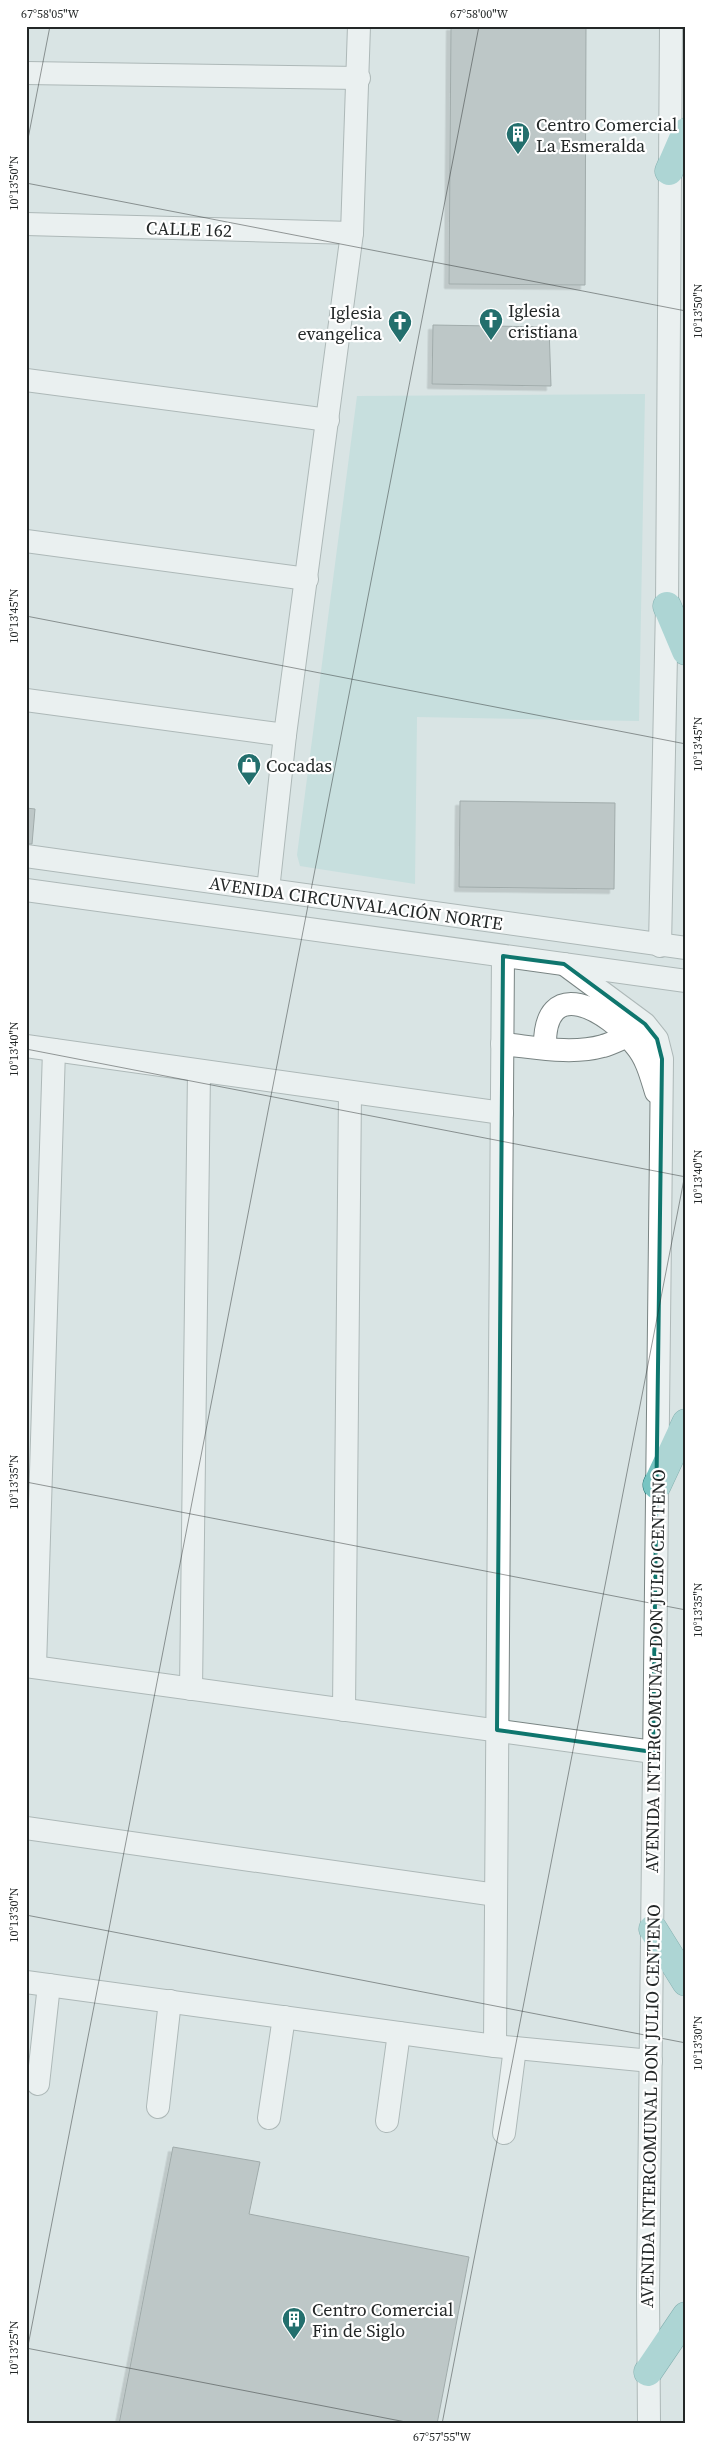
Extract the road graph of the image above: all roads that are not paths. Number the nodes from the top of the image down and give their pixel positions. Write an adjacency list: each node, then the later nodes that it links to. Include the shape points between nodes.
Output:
1 (359, 26): 4 (street)
2 (671, 26): 6 (street)
3 (26, 73): 4 (street)
4 (359, 78): 8 (street)
5 (686, 132): 6 (main road)
6 (669, 171): 13 (street)
7 (26, 224): 8 (street, CALLE 162)
8 (352, 233): 10 (street)
9 (26, 380): 10 (street)
10 (328, 420): 12 (street)
11 (26, 541): 12 (street)
12 (306, 580): 16 (street)
13 (667, 606): 14 (main road); 20 (street)
14 (686, 651)
15 (26, 700): 16 (street)
16 (285, 735): 19 (street)
17 (26, 856): 19 (street, AVENIDA CIRCUNVALACIÓN NORTE)
18 (26, 890): 22 (street, AVENIDA CIRCUNVALACIÓN NORTE)
19 (268, 890): 20 (street, AVENIDA CIRCUNVALACIÓN NORTE)
20 (660, 946): 21 (street, AVENIDA CIRCUNVALACIÓN NORTE)
21 (686, 948)
22 (503, 956): 23 (street, AVENIDA CIRCUNVALACIÓN NORTE); 27 (street)
23 (569, 967): 24 (street, AVENIDA CIRCUNVALACIÓN NORTE); 25 (street); 33 (street, AVENIDA INTERCOMUNAL DON JULIO CENTENO, via 645,1024 656,1039 662,1059)
24 (686, 982)
25 (566, 1005): 26 (street, via 590,1007 604,1014); 29 (street, via 550,1014 546,1023)
26 (628, 1036): 29 (street, via 585,1049); 33 (street, via 647,1063)
27 (502, 1044): 29 (street); 34 (street)
28 (26, 1046): 30 (street)
29 (545, 1048)
30 (54, 1050): 31 (street); 37 (street)
31 (199, 1071): 32 (street); 38 (street)
32 (350, 1092): 34 (street); 39 (street)
33 (661, 1108): 36 (street, AVENIDA INTERCOMUNAL DON JULIO CENTENO)
34 (502, 1113): 40 (street)
35 (686, 1423): 36 (main road)
36 (657, 1485): 41 (street, AVENIDA INTERCOMUNAL DON JULIO CENTENO)
37 (30, 1667): 38 (street)
38 (191, 1689): 39 (street)
39 (344, 1710): 40 (street)
40 (497, 1730): 41 (street); 43 (street)
41 (653, 1752): 44 (street, AVENIDA INTERCOMUNAL DON JULIO CENTENO)
42 (26, 1828): 43 (street)
43 (496, 1895): 51 (street)
44 (653, 1928): 46 (main road); 52 (street, AVENIDA INTERCOMUNAL DON JULIO CENTENO)
45 (26, 1982): 47 (street)
46 (686, 1982)
47 (49, 1985): 48 (street); 53 (street)
48 (170, 2002): 49 (street); 54 (street)
49 (284, 2017): 50 (street); 55 (street)
50 (399, 2033): 51 (street); 56 (street)
51 (505, 2047): 52 (street); 57 (street)
52 (651, 2061): 59 (street, AVENIDA INTERCOMUNAL DON JULIO CENTENO)
53 (38, 2084)
54 (158, 2107)
55 (269, 2118)
56 (387, 2121)
57 (504, 2133)
58 (686, 2316): 59 (main road)
59 (648, 2372): 60 (street, AVENIDA INTERCOMUNAL DON JULIO CENTENO)
60 (649, 2424)

